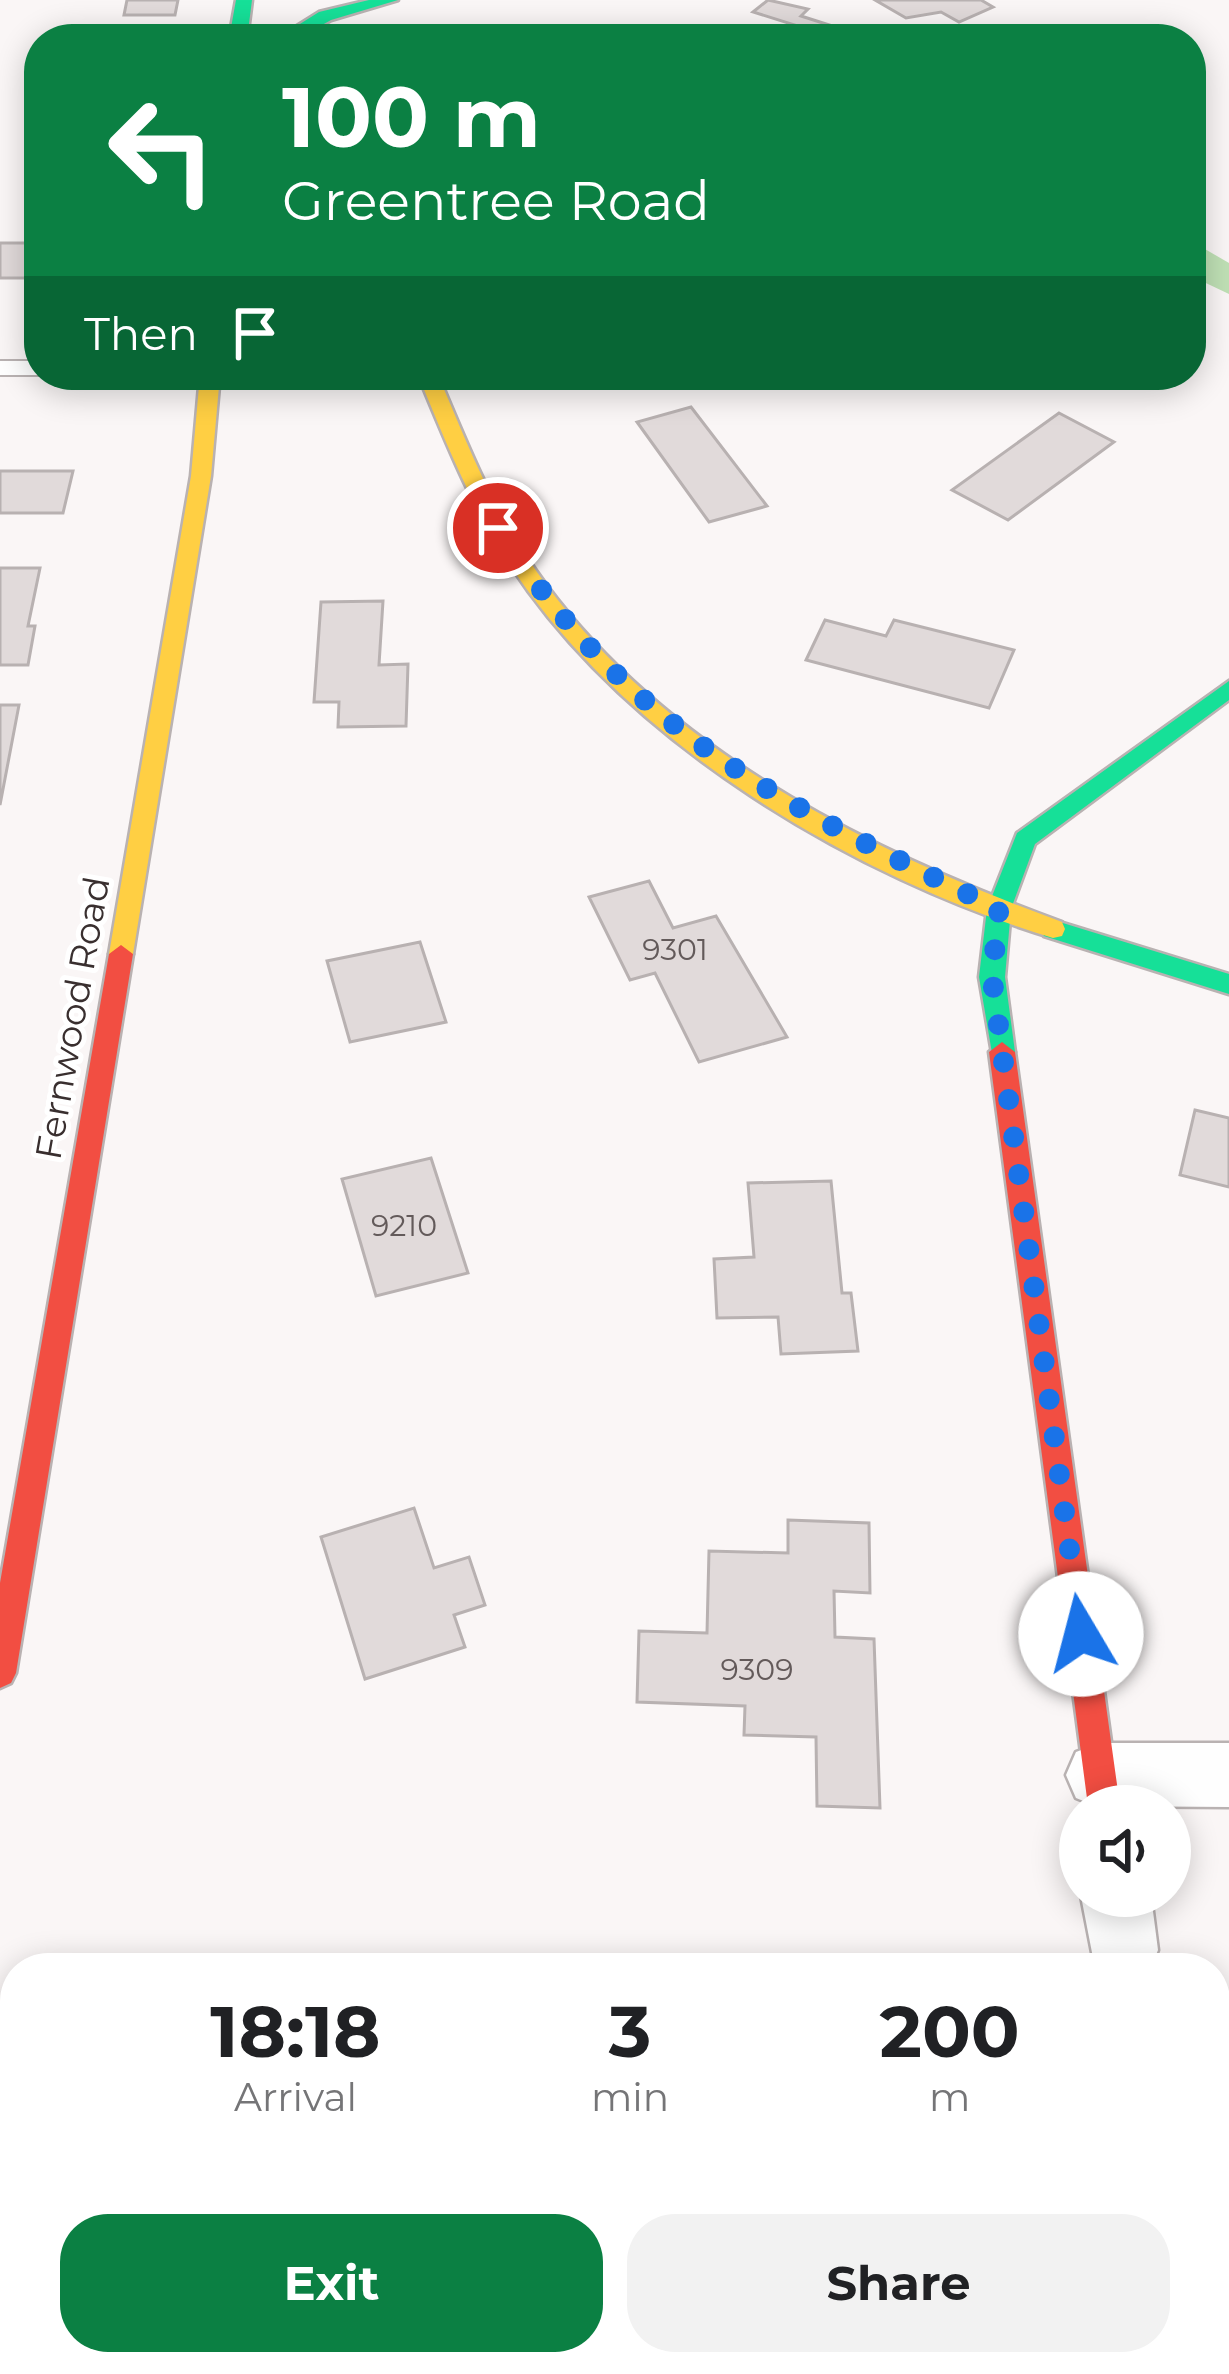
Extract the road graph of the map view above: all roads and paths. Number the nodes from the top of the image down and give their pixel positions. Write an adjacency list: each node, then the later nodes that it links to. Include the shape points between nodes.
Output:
1 (390, 0): 2 (street)
2 (322, 14): 3 (street)
3 (285, 24)
4 (209, 390): 9 (street, Fernwood Road, via 201,476)
5 (435, 390): 7 (street, via 524,568 636,694 762,790)
6 (1229, 688): 7 (street, via 1024,839)
7 (999, 909): 8 (street); 12 (street, via 992,977)
8 (1229, 984)
9 (12, 1517): 10 (street, Fernwood Road)
10 (0, 1673)
11 (1229, 1775): 13 (street)
12 (1101, 1785)
13 (1144, 1785)

